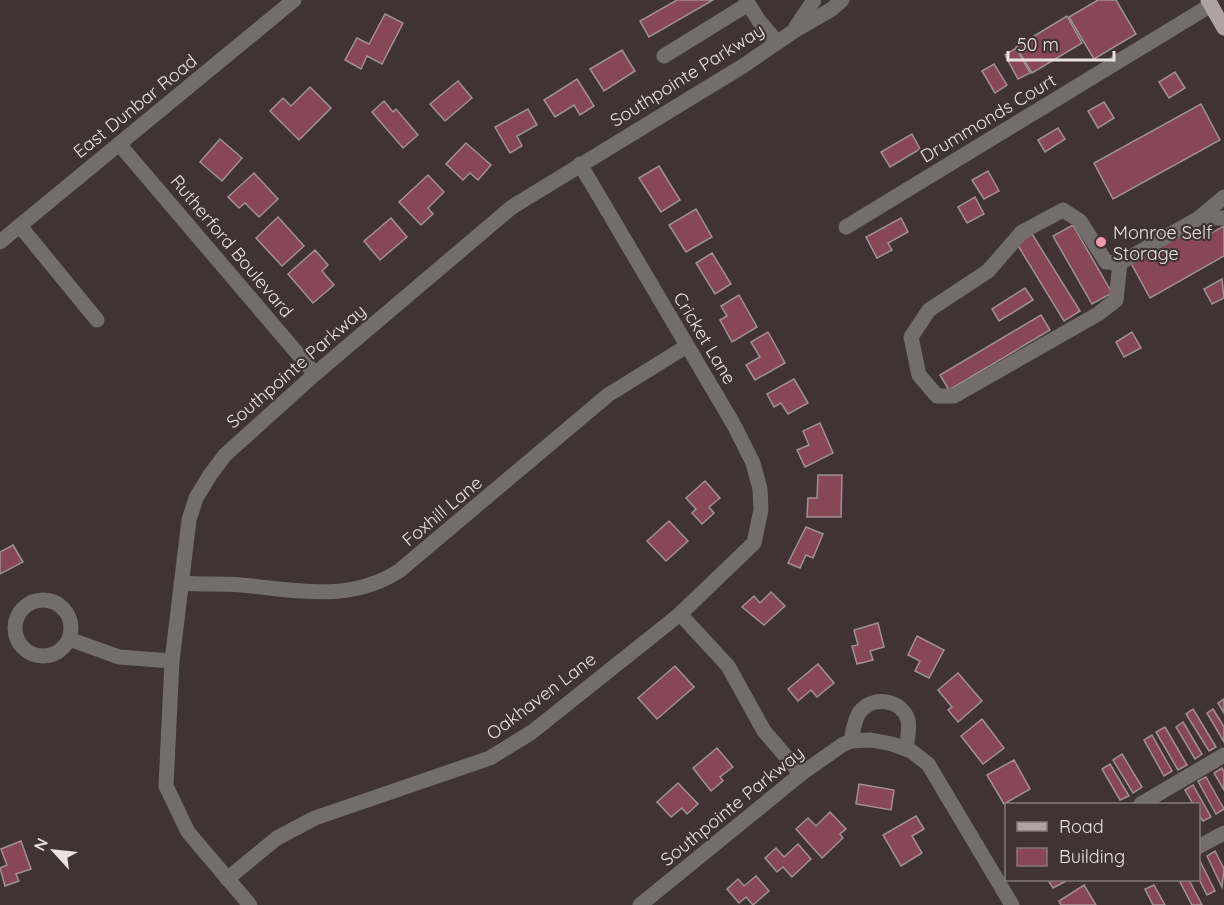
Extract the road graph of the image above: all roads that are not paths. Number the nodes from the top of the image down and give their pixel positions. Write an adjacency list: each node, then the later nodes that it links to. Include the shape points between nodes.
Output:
1 (294, 0): 10 (street, East Dunbar Road)
2 (814, 0): 7 (street, Southpointe Parkway)
3 (842, 0): 7 (street, Southpointe Parkway)
4 (747, 2): 8 (street); 9 (street)
5 (1209, 3): 6 (main road); 16 (street, Drummonds Court)
6 (1224, 28)
7 (794, 31): 8 (street, Southpointe Parkway)
8 (777, 42): 11 (street, Southpointe Parkway, via 683,104)
9 (664, 56)
10 (119, 144): 15 (street, East Dunbar Road); 21 (street, Rutherford Boulevard)
11 (580, 164): 20 (street, Cricket Lane); 21 (street, Southpointe Parkway, via 512,207)
12 (1224, 197): 13 (street)
13 (1200, 218): 14 (street); 18 (street)
14 (1224, 218)
15 (20, 226): 17 (street, East Dunbar Road); 19 (street)
16 (846, 227)
17 (0, 242)
18 (1119, 263): 18 (street, via 1106,262 1080,221 1063,210 1022,232 988,271 929,310 911,336 919,375 937,396 954,396 1116,300)
19 (97, 320)
20 (687, 346): 22 (street, Cricket Lane, via 753,463 761,510); 23 (street, Foxhill Lane, via 608,395 385,580 362,589 334,591)
21 (315, 374): 23 (street, Southpointe Parkway, via 225,455 210,475 189,520)
22 (753, 543): 24 (street, Oakhaven Lane)
23 (181, 583): 26 (street, Southpointe Parkway)
24 (680, 614): 30 (street, via 728,666 764,731); 34 (street, Oakhaven Lane, via 532,732 490,758 315,818 277,838)
25 (69, 639): 26 (street, via 119,657)
26 (172, 661): 34 (street, Southpointe Parkway, via 166,786 188,832)
27 (851, 741): 28 (street, via 871,740); 28 (street, via 860,711 867,705 886,701 902,708 906,715); 30 (street, Southpointe Parkway)
28 (906, 749): 37 (street, via 928,764)
29 (1224, 754): 31 (street)
30 (801, 774): 36 (street, Southpointe Parkway)
31 (1143, 803)
32 (1224, 833): 33 (street)
33 (1200, 846)
34 (227, 879): 35 (street, Southpointe Parkway)
35 (250, 905)
36 (639, 905)
37 (1012, 905)

